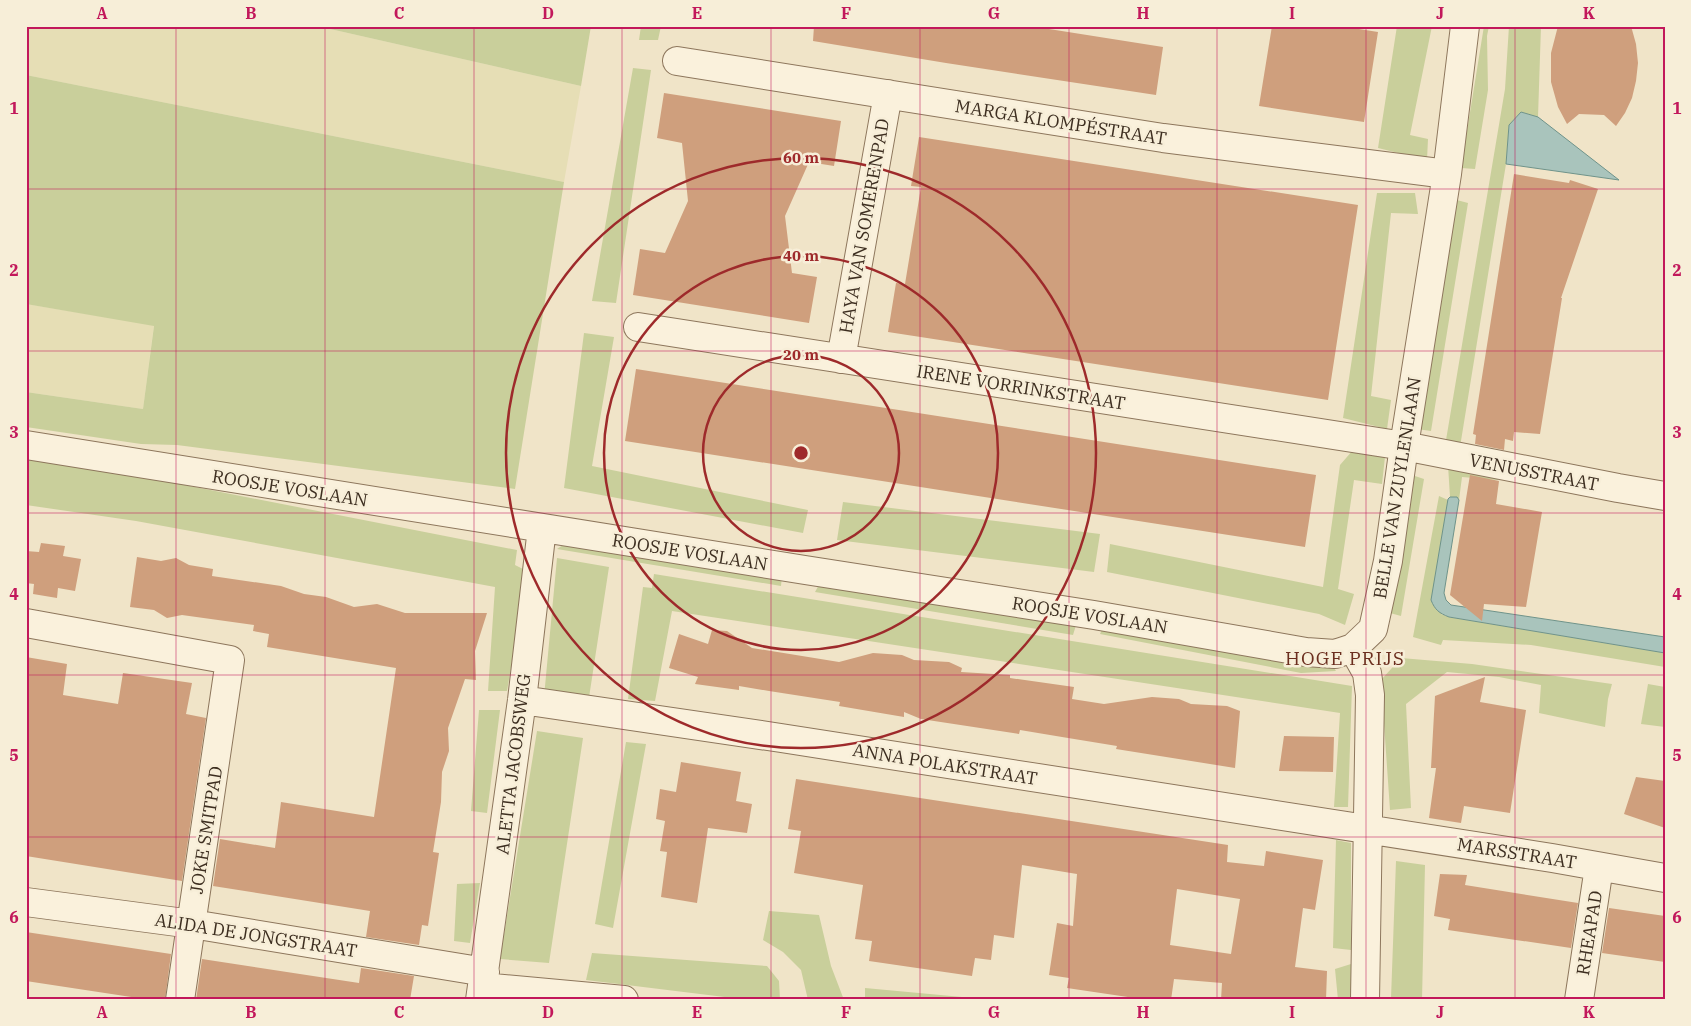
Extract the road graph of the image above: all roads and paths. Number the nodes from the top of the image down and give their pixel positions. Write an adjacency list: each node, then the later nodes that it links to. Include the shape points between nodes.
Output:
1 (1465, 26): 4 (street, BELLE VAN ZUYLENLAAN)
2 (676, 62): 3 (street, MARGA KLOMPÉSTRAAT)
3 (888, 94): 4 (street, MARGA KLOMPÉSTRAAT, via 1163,138); 6 (street, HAYA VAN SOMERENPAD)
4 (1447, 174): 8 (street, BELLE VAN ZUYLENLAAN)
5 (638, 327): 6 (street, IRENE VORRINKSTRAAT)
6 (841, 359): 8 (street, IRENE VORRINKSTRAAT)
7 (26, 445): 10 (street, ROOSJE VOSLAAN)
8 (1404, 446): 9 (street, VENUSSTRAAT); 12 (street, BELLE VAN ZUYLENLAAN, via 1388,561 1373,629)
9 (1665, 496)
10 (542, 528): 12 (street, ROOSJE VOSLAAN, via 1094,615 1306,652 1335,654); 13 (street, ALETTA JACOBSWEG)
11 (26, 623): 18 (street, JOKE SMITPAD, via 230,660)
12 (1353, 648): 14 (street, via 1367,673 1370,695)
13 (522, 700): 14 (street, ANNA POLAKSTRAAT); 19 (street, ALETTA JACOBSWEG)
14 (1368, 829): 15 (street, MARSSTRAAT); 22 (street)
15 (1600, 867): 16 (street, MARSSTRAAT); 23 (street, RHEAPAD)
16 (1665, 878)
17 (26, 902): 18 (street, ALIDA DE JONGSTRAAT)
18 (192, 924): 19 (street, ALIDA DE JONGSTRAAT); 20 (street, JOKE SMITPAD)
19 (482, 986): 21 (street, ALIDA DE JONGSTRAAT)
20 (180, 1000)
21 (624, 1000)
22 (1365, 1000)
23 (1579, 1000)

